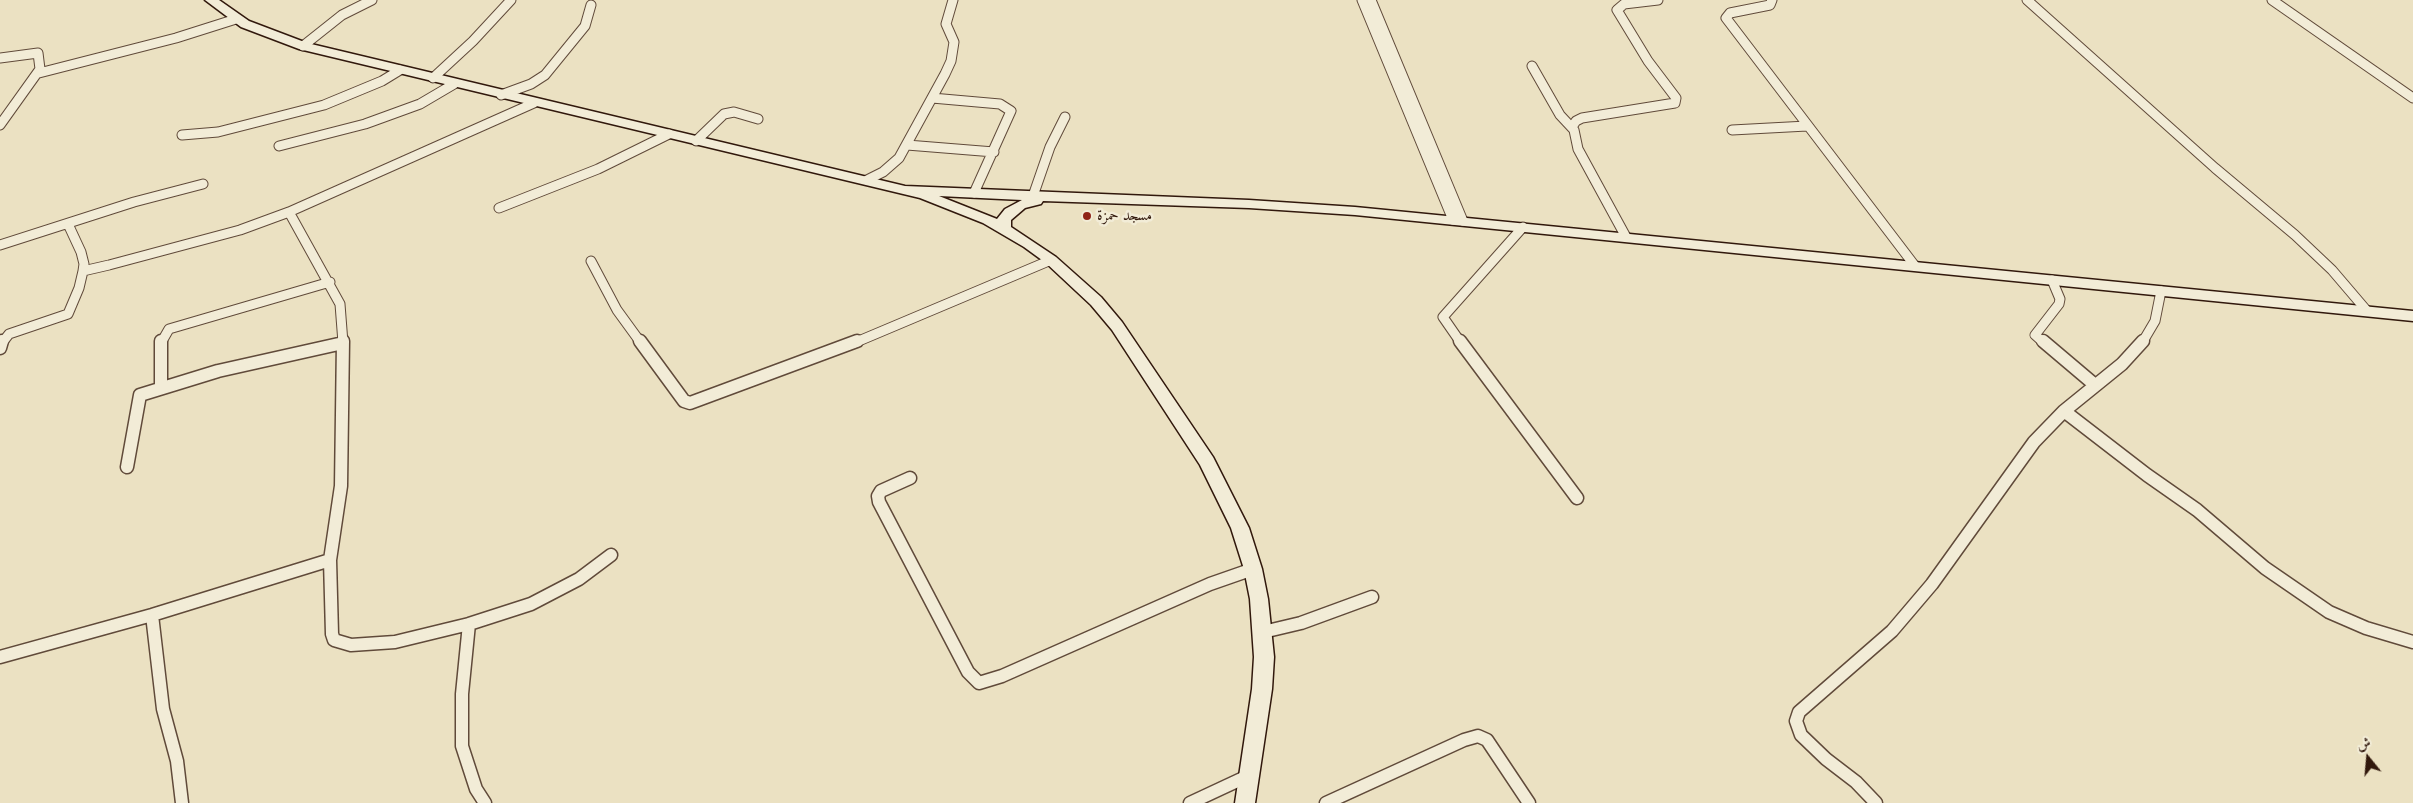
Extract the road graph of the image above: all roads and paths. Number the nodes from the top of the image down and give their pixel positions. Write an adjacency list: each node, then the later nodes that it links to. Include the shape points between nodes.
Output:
1 (211, 0): 12 (main road)
2 (372, 0): 13 (street, via 342,15)
3 (511, 0): 18 (street)
4 (953, 0): 21 (street, via 946,24 954,39 951,61)
5 (1362, 0): 47 (street)
6 (1370, 0): 47 (street)
7 (1658, 0): 28 (street, via 1624,4 1617,10 1676,98 1675,103 1582,118)
8 (1772, 0): 27 (street, via 1770,5 1730,13 1726,18)
9 (2027, 0): 60 (street, via 2295,235 2332,270)
10 (2272, 0): 22 (street)
11 (591, 5): 20 (street, via 584,26 544,74 531,84)
12 (236, 19): 13 (main road); 17 (street)
13 (303, 46): 16 (main road)
14 (0, 58): 17 (street, via 38,53)
15 (1532, 66): 28 (street, via 1560,115)
16 (400, 70): 18 (main road); 31 (street, via 324,105 218,132)
17 (39, 73): 26 (street)
18 (433, 78): 19 (main road)
19 (454, 84): 20 (main road); 34 (street, via 420,104 365,124)
20 (501, 95): 23 (main road)
21 (932, 98): 33 (street); 35 (street, via 994,103 1008,108 1011,114)
22 (2413, 98)
23 (534, 103): 30 (main road); 45 (street)
24 (1065, 117): 41 (street, via 1050,147)
25 (758, 119): 32 (street, via 737,113 724,114)
26 (0, 125)
27 (1808, 126): 29 (street); 55 (street)
28 (1572, 127): 51 (street, via 1578,148)
29 (1732, 130)
30 (669, 134): 32 (main road); 44 (street, via 598,169)
31 (182, 135)
32 (696, 141): 36 (main road)
33 (907, 145): 35 (street); 36 (street, via 889,168)
34 (279, 146)
35 (994, 152): 39 (street)
36 (867, 180): 38 (main road)
37 (203, 184): 48 (street)
38 (907, 190): 39 (main road); 46 (main road)
39 (974, 193): 40 (main road)
40 (995, 194): 41 (main road); 46 (main road, via 978,205)
41 (1033, 196): 42 (main road)
42 (1058, 198): 43 (main road); 47 (main road, via 1249,204)
43 (1020, 205): 46 (main road); 50 (main road, via 1006,216)
44 (499, 208)
45 (289, 212): 56 (street, via 240,230); 58 (street)
46 (976, 215): 50 (main road)
47 (1458, 220): 49 (main road)
48 (68, 224): 52 (street); 56 (street, via 81,252)
49 (1523, 227): 51 (main road); 69 (street, via 1443,317)
50 (1004, 229): 53 (main road)
51 (1626, 238): 55 (main road)
52 (0, 245)
53 (1051, 260): 54 (street, via 856,342 690,403 684,401 617,310); 72 (main road, via 1107,313 1181,420 1226,498)
54 (591, 261)
55 (1915, 266): 57 (main road)
56 (83, 271): 63 (street, via 68,314 9,334)
57 (2052, 280): 59 (main road); 64 (street, via 2059,304 2035,335)
58 (330, 282): 62 (street, via 340,304); 65 (street, via 169,329 160,346)
59 (2161, 291): 60 (main road); 64 (street, via 2155,321 2141,344)
60 (2367, 311): 61 (main road)
61 (2413, 316)
62 (343, 343): 65 (street, via 218,371); 71 (street, via 341,486)
63 (0, 348)
64 (2095, 385): 66 (street)
65 (161, 388): 67 (street, via 138,397)
66 (2064, 411): 77 (street, via 2147,476 2198,510 2265,568 2329,612 2366,628); 86 (street, via 2034,442 1932,584 1898,624 1799,712 1796,721 1801,736)
67 (127, 467)
68 (910, 478): 72 (street, via 881,491 879,502 968,672 980,683 1210,584)
69 (1577, 498)
70 (612, 555): 75 (street, via 579,579 531,604)
71 (330, 560): 74 (street); 75 (street, via 332,634 334,640 341,644 395,642)
72 (1253, 569): 76 (main road)
73 (1372, 597): 76 (street, via 1301,623)
74 (152, 615): 78 (street); 80 (street, via 163,710 177,761)
75 (469, 624): 81 (street, via 462,694 462,746 476,789)
76 (1263, 632): 79 (main road, via 1263,680)
77 (2413, 642)
78 (0, 657)
79 (1250, 775): 82 (street); 83 (main road)
80 (182, 803)
81 (485, 803)
82 (1190, 803)
83 (1245, 803)
84 (1326, 803): 85 (street, via 1478,736 1487,740)
85 (1529, 803)
86 (1876, 803)

